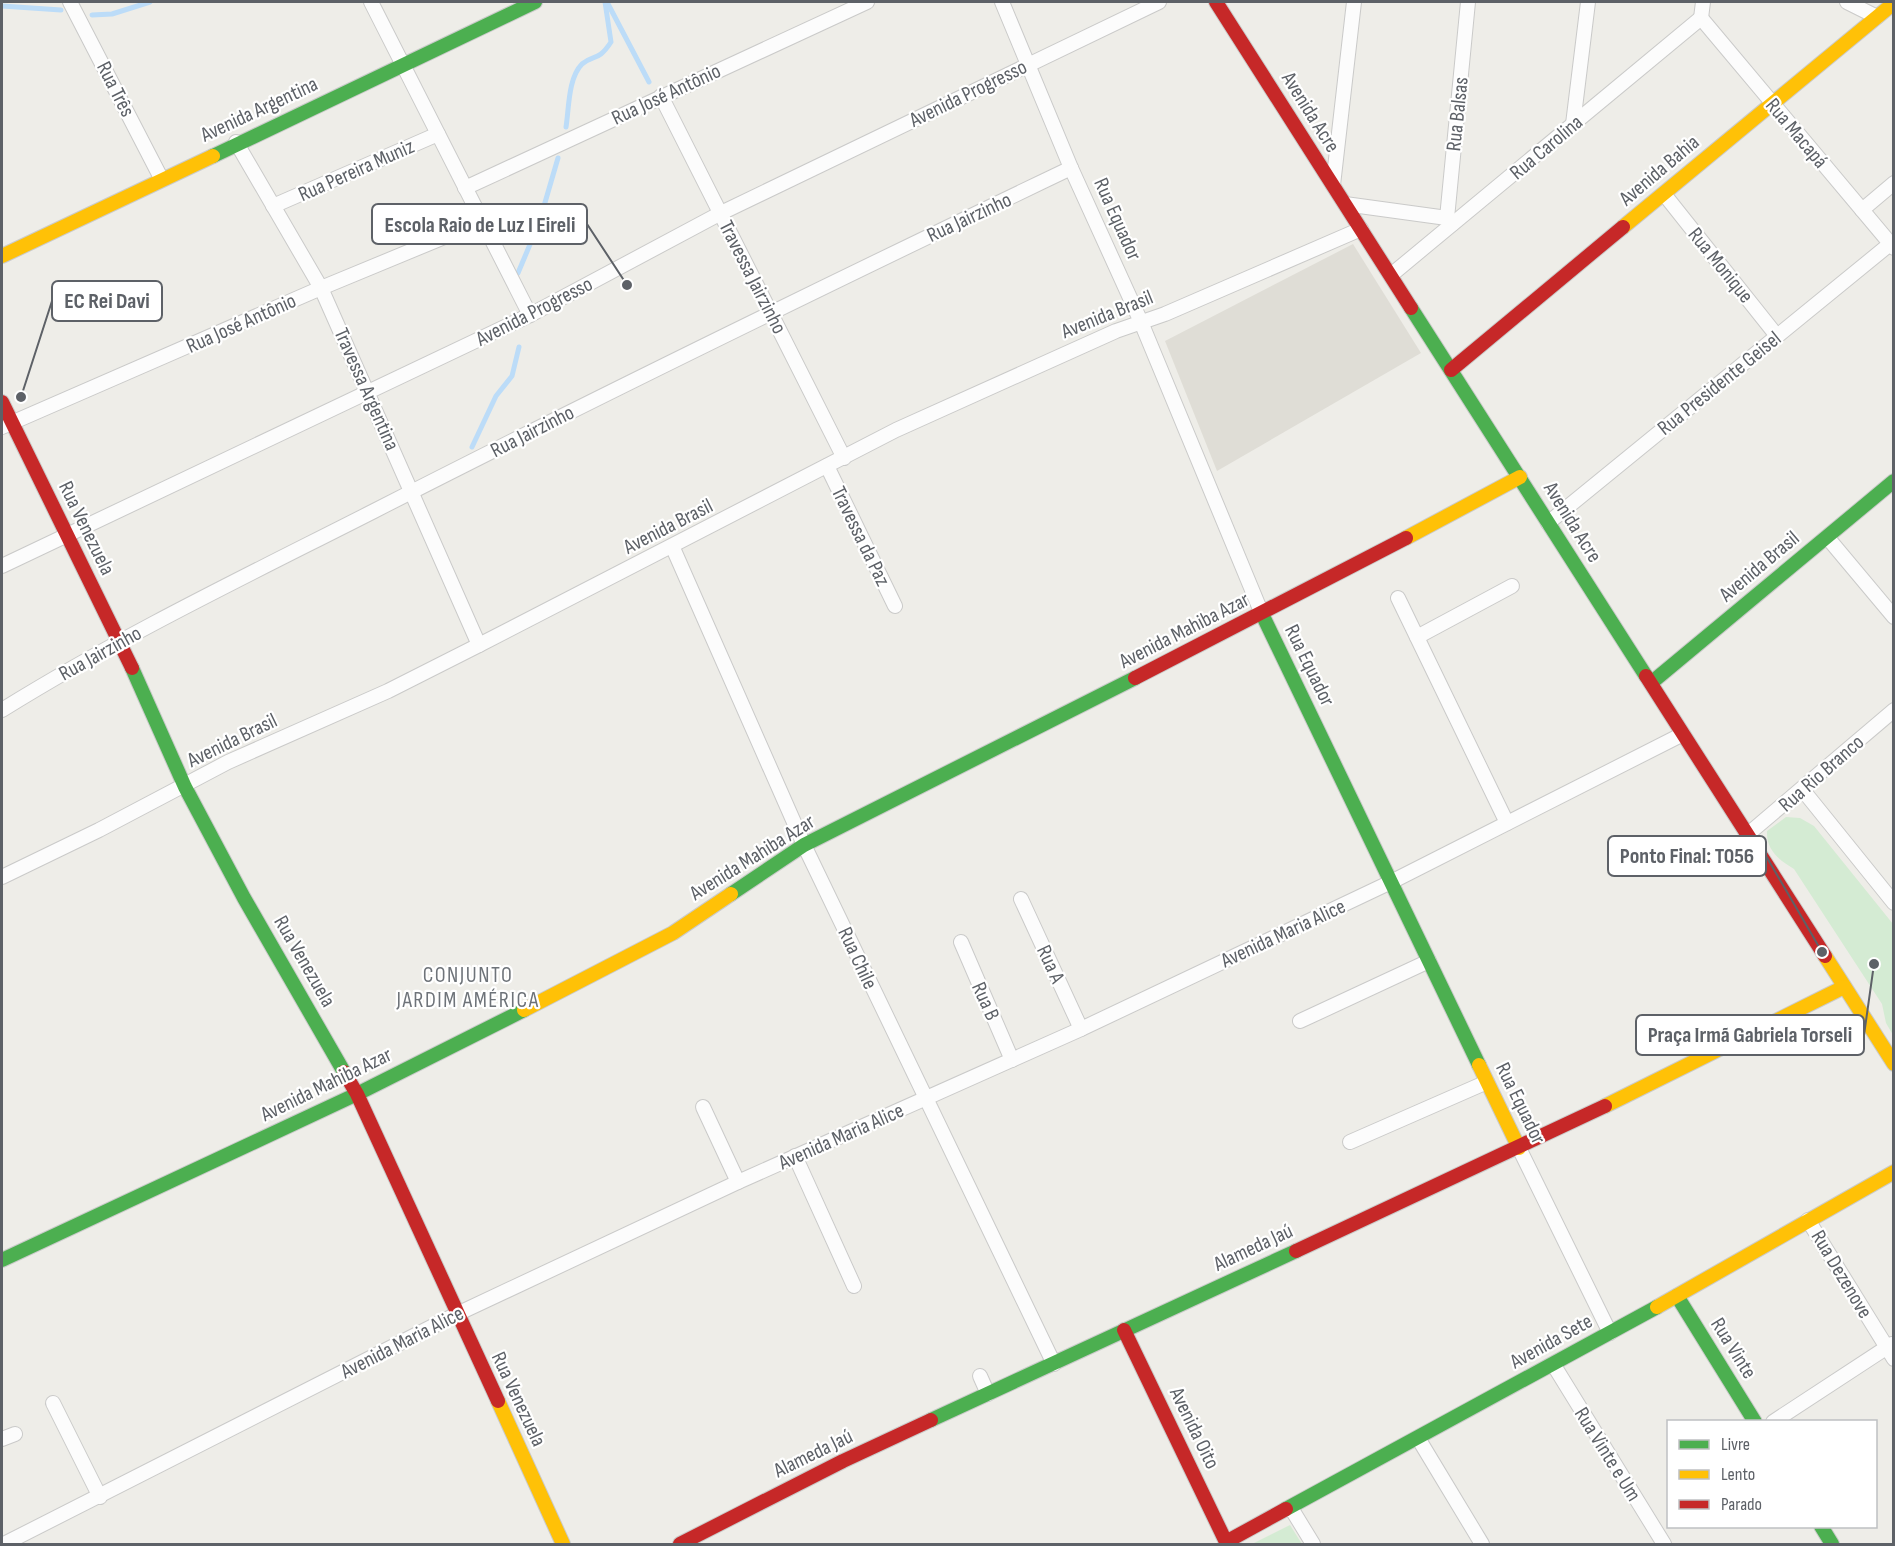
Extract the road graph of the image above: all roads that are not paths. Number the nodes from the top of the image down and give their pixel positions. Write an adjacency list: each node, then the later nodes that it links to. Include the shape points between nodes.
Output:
1 (70, 2): 24 (street, Rua Três)
2 (371, 2): 17 (street)
3 (535, 2): 17 (street, Avenida Argentina)
4 (867, 2): 18 (street, Rua José Antônio)
5 (1002, 2): 16 (street, Rua Equador)
6 (1159, 2): 16 (street, Avenida Progresso)
7 (1216, 2): 26 (street, Avenida Acre)
8 (1354, 2): 26 (street)
9 (1468, 2): 34 (street, Rua Balsas)
10 (1588, 2): 20 (street)
11 (1703, 2): 15 (street)
12 (1847, 2): 14 (street)
13 (1891, 5): 14 (street, Avenida Bahia)
14 (1877, 17): 19 (street, Avenida Bahia)
15 (1701, 18): 19 (street, Rua Macapá); 20 (street, Rua Carolina)
16 (1029, 63): 23 (street, Rua Equador); 32 (street, Avenida Progresso)
17 (403, 65): 21 (street); 22 (street, Avenida Argentina)
18 (661, 96): 27 (street, Rua José Antônio); 32 (street, Travessa Jairzinho)
19 (1773, 104): 28 (street, Avenida Bahia); 31 (street, Rua Macapá)
20 (1573, 124): 34 (street, Rua Carolina)
21 (438, 134): 27 (street); 30 (street, Rua Pereira Muniz)
22 (236, 142): 24 (street, Avenida Argentina); 30 (street, Travessa Argentina)
23 (1071, 168): 40 (street, Rua Jairzinho); 42 (street, Rua Equador)
24 (161, 178): 37 (street, Avenida Argentina)
25 (1893, 183): 31 (street)
26 (1333, 185): 29 (street, Avenida Acre)
27 (465, 188): 33 (street)
28 (1664, 194): 43 (street, Rua Monique); 44 (street, Avenida Bahia)
29 (1346, 204): 34 (street); 35 (street, Avenida Acre)
30 (273, 206): 39 (street, Travessa Argentina)
31 (1862, 210): 36 (street, Rua Macapá)
32 (721, 213): 40 (street, Travessa Jairzinho); 41 (street, Avenida Progresso)
33 (483, 221): 39 (street, Rua José Antônio); 41 (street)
34 (1450, 221): 38 (street, Rua Carolina)
35 (1361, 229): 38 (street, Avenida Acre); 42 (street, Avenida Brasil)
36 (1892, 246): 43 (street, Rua Presidente Geisel)
37 (2, 256)
38 (1391, 275): 44 (street, Avenida Acre)
39 (321, 288): 45 (street, Travessa Argentina); 47 (street, Rua José Antônio)
40 (770, 312): 48 (street, Travessa Jairzinho); 52 (street, Rua Jairzinho)
41 (530, 315): 45 (street, Avenida Progresso)
42 (1141, 322): 48 (street, Avenida Brasil, via 939,410); 61 (street, Rua Equador)
43 (1777, 336): 53 (street, Rua Presidente Geisel)
44 (1451, 369): 50 (street, Avenida Acre)
45 (368, 392): 52 (street, Travessa Argentina); 54 (street, Avenida Progresso)
46 (2, 402): 47 (street, Rua Venezuela)
47 (7, 425): 54 (street, Rua Venezuela)
48 (844, 458): 49 (street, Avenida Brasil)
49 (826, 466): 56 (street, Avenida Brasil); 60 (street, Travessa da Paz)
50 (1520, 477): 53 (street, Avenida Acre); 61 (street, Avenida Mahiba Azar)
51 (1893, 482): 55 (street, Avenida Brasil)
52 (412, 492): 64 (street, Rua Jairzinho); 65 (street, Travessa Argentina)
53 (1548, 523): 66 (street, Avenida Acre)
54 (66, 534): 57 (street, Avenida Progresso); 64 (street, Rua Venezuela)
55 (1827, 537): 62 (street); 66 (street, Avenida Brasil)
56 (673, 548): 65 (street, Avenida Brasil); 74 (street, Rua Chile)
57 (2, 566)
58 (1512, 586): 63 (street)
59 (1398, 598): 63 (street)
60 (895, 606)
61 (1262, 615): 74 (street, Avenida Mahiba Azar); 76 (street, Rua Equador)
62 (1893, 617)
63 (1417, 637): 72 (street)
64 (120, 641): 67 (street, Rua Jairzinho); 70 (street, Rua Venezuela)
65 (479, 645): 70 (street, Avenida Brasil, via 388,691 228,762)
66 (1651, 683): 69 (street, Avenida Acre)
67 (2, 710)
68 (1893, 710): 71 (street, Rua Rio Branco)
69 (1683, 734): 72 (street, Avenida Maria Alice); 73 (street, Avenida Acre)
70 (185, 787): 75 (street, Avenida Brasil); 87 (street, Rua Venezuela)
71 (1802, 789): 73 (street, Rua Rio Branco); 78 (street)
72 (1507, 823): 76 (street, Avenida Maria Alice)
73 (1747, 835): 81 (street, Avenida Acre)
74 (804, 845): 87 (street, Avenida Mahiba Azar, via 673,933); 88 (street, Rua Chile)
75 (2, 877)
76 (1391, 882): 80 (street, Rua Equador); 83 (street, Avenida Maria Alice)
77 (1021, 899): 83 (street, Rua A)
78 (1893, 903)
79 (961, 942): 84 (street, Rua B)
80 (1429, 961): 82 (street); 86 (street, Rua Equador)
81 (1845, 987): 85 (street, Avenida Acre); 91 (street, Alameda Jaú)
82 (1300, 1021)
83 (1080, 1029): 84 (street, Avenida Maria Alice)
84 (1012, 1060): 88 (street, Avenida Maria Alice)
85 (1893, 1064)
86 (1487, 1082): 90 (street); 91 (street, Rua Equador)
87 (357, 1094): 96 (street, Avenida Mahiba Azar); 99 (street, Rua Venezuela)
88 (924, 1098): 92 (street, Avenida Maria Alice); 103 (street, Rua Chile)
89 (703, 1107): 94 (street)
90 (1350, 1142)
91 (1519, 1148): 100 (street, Alameda Jaú); 101 (street, Rua Equador)
92 (795, 1156): 94 (street, Avenida Maria Alice); 97 (street)
93 (1893, 1172): 95 (street, Avenida Sete)
94 (738, 1182): 99 (street, Avenida Maria Alice)
95 (1808, 1220): 98 (street, Avenida Sete); 102 (street, Rua Dezenove)
96 (2, 1260)
97 (854, 1286)
98 (1677, 1296): 101 (street, Avenida Sete); 108 (street, Rua Vinte)
99 (457, 1314): 111 (street, Avenida Maria Alice); 116 (street, Rua Venezuela)
100 (1124, 1330): 103 (street, Alameda Jaú); 114 (street, Avenida Oito)
101 (1610, 1333): 104 (street, Avenida Sete)
102 (1891, 1350): 109 (street)
103 (1054, 1364): 106 (street, Alameda Jaú)
104 (1553, 1364): 110 (street, Avenida Sete); 120 (street, Rua Vinte e Um)
105 (980, 1376): 106 (street)
106 (988, 1394): 117 (street, Alameda Jaú, via 843,1461)
107 (53, 1402): 111 (street)
108 (1754, 1420)
109 (1776, 1420)
110 (1418, 1438): 112 (street, Avenida Sete); 119 (street)
111 (100, 1497): 115 (street, Avenida Maria Alice)
112 (1291, 1508): 114 (street, Avenida Sete); 118 (street)
113 (1822, 1528): 121 (street)
114 (1227, 1543)
115 (4, 1545)
116 (563, 1545)
117 (680, 1545)
118 (1313, 1545)
119 (1482, 1545)
120 (1664, 1545)
121 (1832, 1545)

